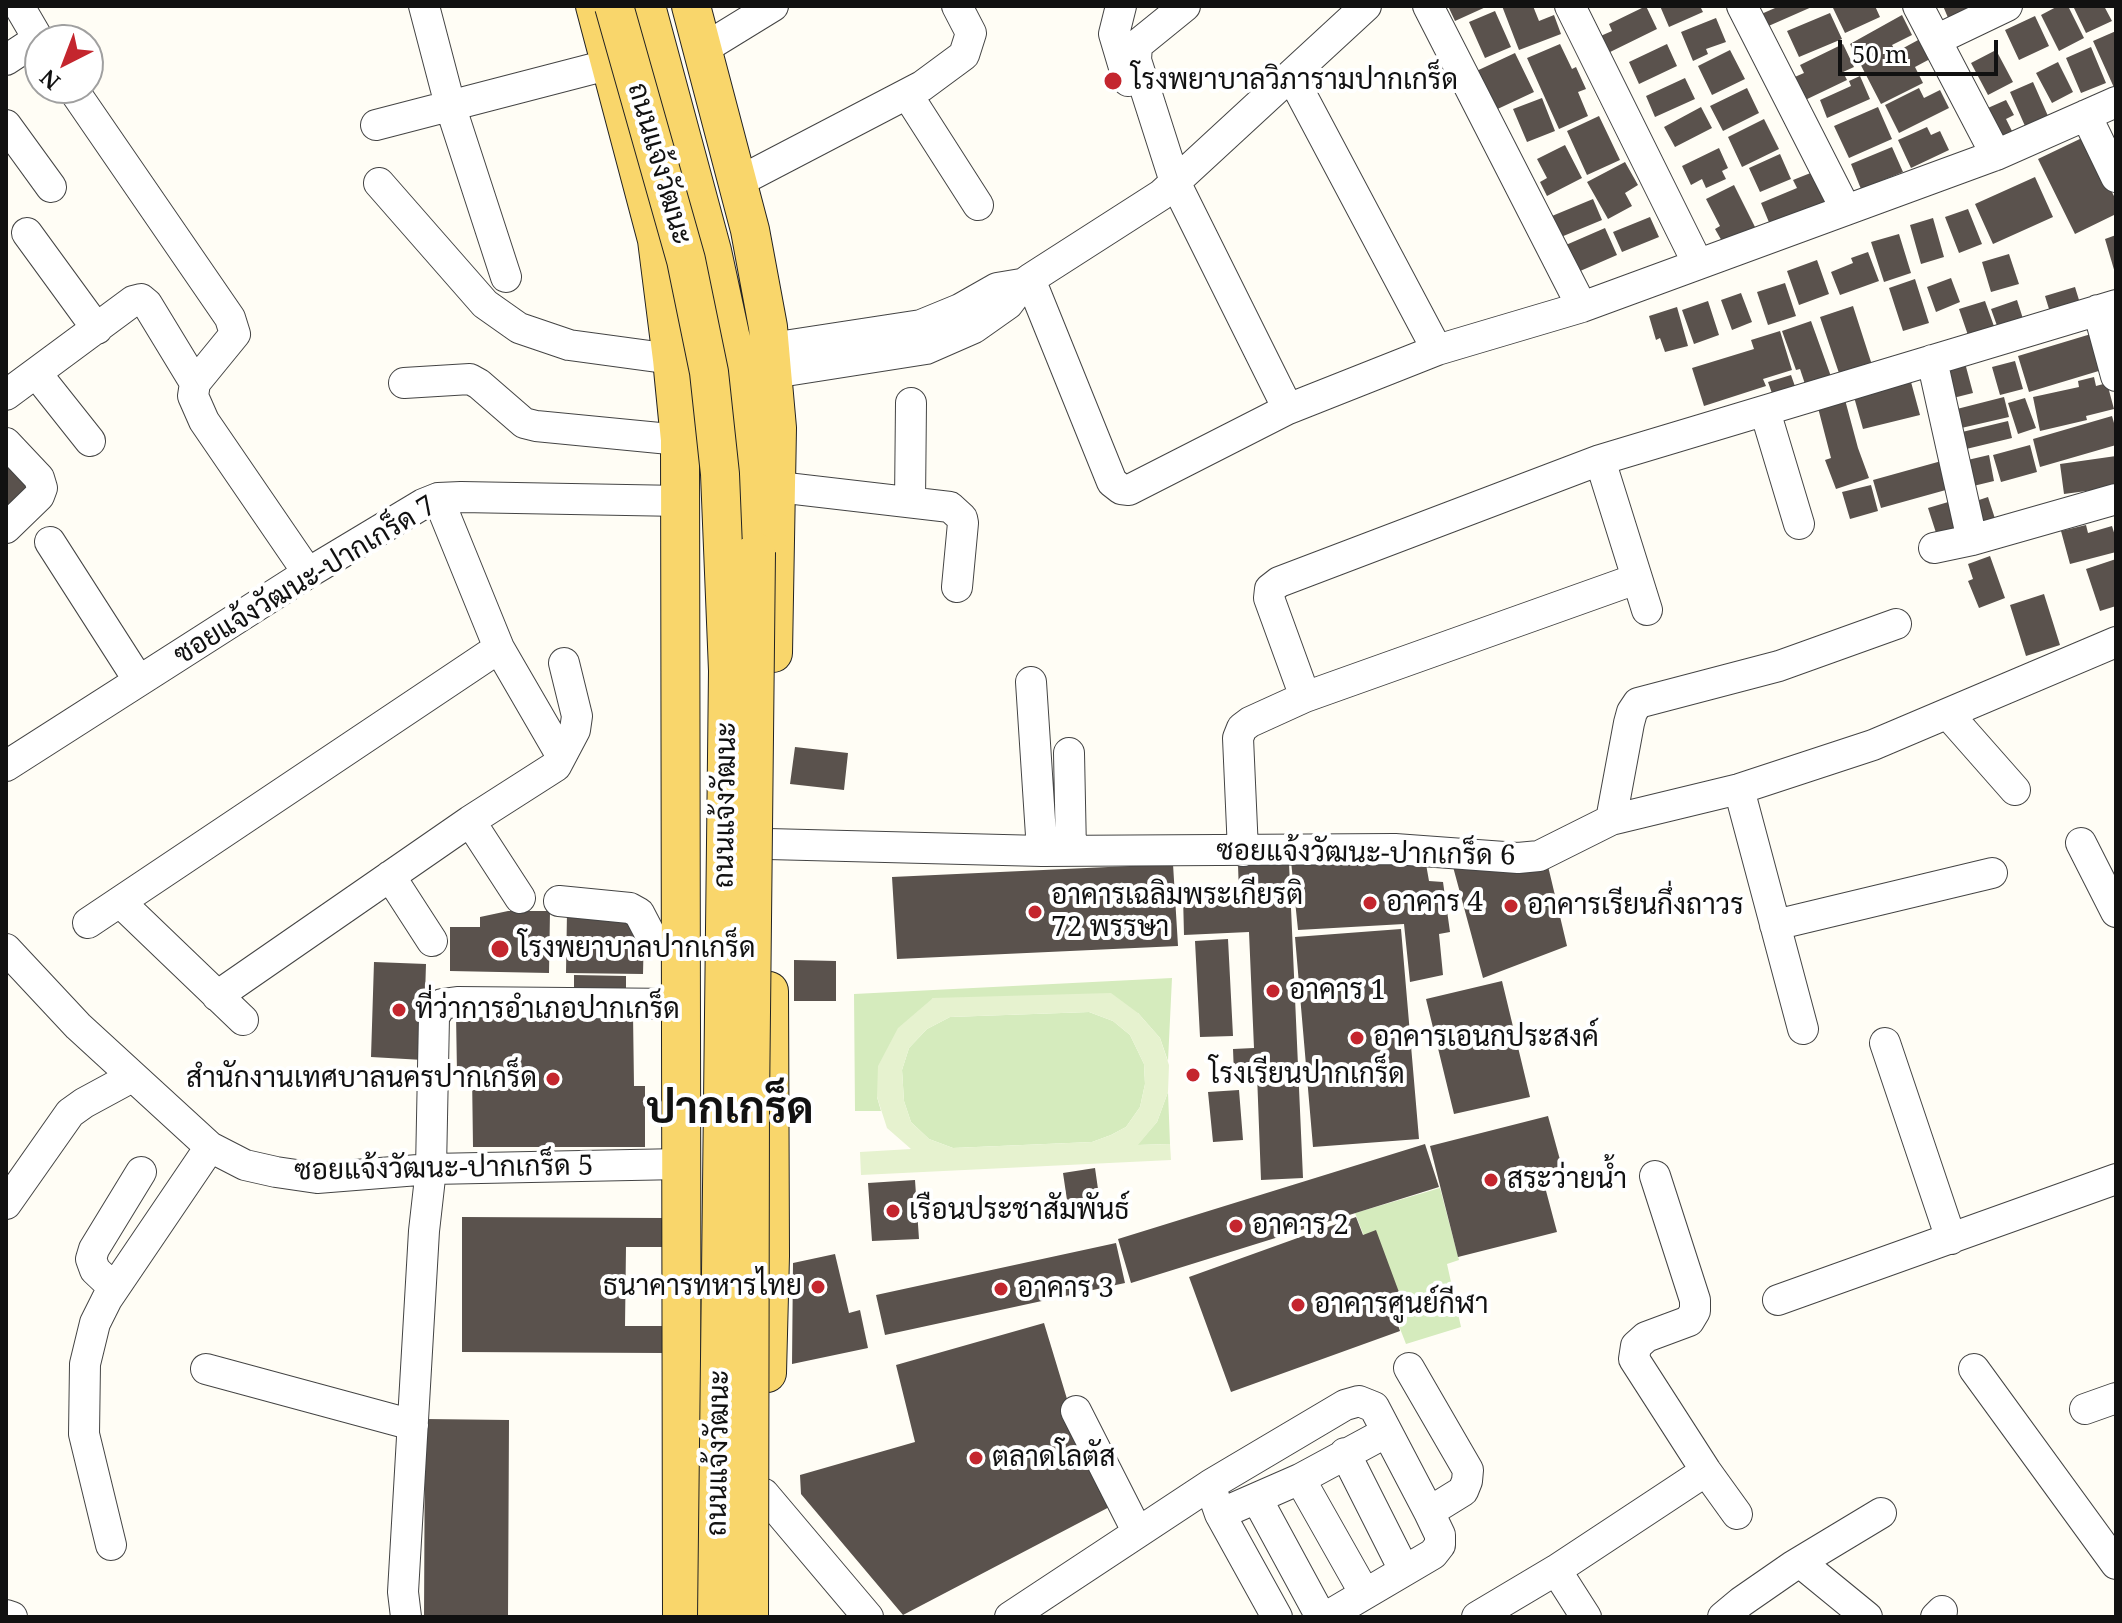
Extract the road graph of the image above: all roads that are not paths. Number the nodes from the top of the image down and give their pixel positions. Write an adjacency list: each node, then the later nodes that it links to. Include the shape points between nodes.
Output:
1 (19, 6): 18 (street)
2 (424, 6): 28 (street)
3 (595, 6): 23 (main road, ถนนแจ้งวัฒนะ)
4 (614, 6): 158 (main road, ถนนแจ้งวัฒนะ, bridge, via 686,260 709,372 720,474 728,671)
5 (646, 6): 74 (main road, ถนนแจ้งวัฒนะ, via 712,251 737,367)
6 (669, 6): 74 (main road, via 754,338 764,458)
7 (691, 6): 20 (main road, ถนนแจ้งวัฒนะ)
8 (773, 6): 20 (street)
9 (957, 6): 25 (street, via 971,33 964,55)
10 (1121, 6): 37 (street, via 1114,34)
11 (1185, 6): 37 (street, via 1137,45 1136,60)
12 (1366, 6): 24 (street)
13 (1428, 6): 45 (street)
14 (1570, 6): 42 (street)
15 (1742, 6): 39 (street)
16 (1918, 6): 19 (street)
17 (2007, 6): 19 (street)
18 (29, 24)
19 (1936, 40): 32 (street)
20 (703, 49): 34 (main road, ถนนแจ้งวัฒนะ)
21 (24, 50): 22 (street)
22 (6, 60)
23 (611, 64): 28 (street); 41 (main road, ถนนแจ้งวัฒนะ)
24 (1292, 77): 37 (street); 48 (street)
25 (907, 94): 34 (street); 38 (street)
26 (2116, 102): 29 (street)
27 (83, 104): 54 (street, via 230,318 235,334)
28 (450, 105): 31 (street); 43 (street)
29 (2086, 115): 32 (street); 33 (street)
30 (6, 125): 36 (street)
31 (376, 125)
32 (1996, 155): 39 (street)
33 (2116, 177)
34 (738, 182): 51 (main road, ถนนแจ้งวัฒนะ)
35 (379, 183): 49 (street, via 485,304 519,328 569,345)
36 (51, 187)
37 (1168, 188): 44 (street); 58 (street)
38 (978, 205)
39 (1846, 210): 42 (street)
40 (27, 233): 47 (street)
41 (657, 240): 49 (main road, ถนนแจ้งวัฒนะ); 157 (main road, via 690,366 701,441 705,636)
42 (1698, 264): 45 (street)
43 (506, 277)
44 (1026, 282): 51 (street, via 997,288 921,325); 58 (street, via 1112,482 1121,489 1129,490)
45 (1582, 307): 48 (street)
46 (2107, 307): 50 (street); 53 (street)
47 (97, 329): 52 (street); 54 (street, via 141,299)
48 (1437, 350): 58 (street)
49 (672, 359): 60 (main road, ถนนแจ้งวัฒนะ)
50 (1932, 360): 59 (street); 71 (street)
51 (772, 361): 64 (main road, ถนนแจ้งวัฒนะ)
52 (36, 373): 56 (street); 61 (street)
53 (2116, 376)
54 (195, 383): 75 (street, via 193,396 204,421)
55 (404, 383): 60 (street, via 470,379 524,423)
56 (6, 395)
57 (911, 403): 68 (street)
58 (1288, 409)
59 (1765, 411): 63 (street); 69 (street)
60 (680, 440): 67 (main road, ถนนแจ้งวัฒนะ)
61 (90, 441)
62 (6, 443): 70 (street, via 42,488)
63 (1600, 460): 76 (street); 85 (street, via 1270,589)
64 (778, 487): 68 (street); 95 (main road, ถนนแจ้งวัฒนะ)
65 (438, 498): 67 (street, ซอยแจ้งวัฒนะ-ปากเกร็ด 7); 75 (street, ซอยแจ้งวัฒนะ-ปากเกร็ด 7); 81 (street)
66 (2116, 499): 71 (street)
67 (681, 501): 107 (main road, ถนนแจ้งวัฒนะ)
68 (910, 502): 77 (street, via 950,507 962,518)
69 (1799, 524)
70 (6, 528)
71 (1972, 540): 73 (street)
72 (50, 542): 83 (street)
73 (1934, 548)
74 (756, 552): 159 (main road, ถนนแจ้งวัฒนะ, bridge)
75 (308, 573): 83 (street, ซอยแจ้งวัฒนะ-ปากเกร็ด 7)
76 (1636, 579): 78 (street); 85 (street)
77 (957, 587)
78 (1647, 610)
79 (1896, 624): 92 (street, via 1779,666 1638,703 1629,723)
80 (2116, 642): 86 (street, ซอยแจ้งวัฒนะ-ปากเกร็ด 6)
81 (499, 648): 88 (street); 102 (street)
82 (564, 663): 88 (street, via 577,716)
83 (139, 681): 89 (street, ซอยแจ้งวัฒนะ-ปากเกร็ด 7)
84 (1031, 682): 96 (street)
85 (1305, 697): 97 (street, via 1242,728 1238,738)
86 (1948, 714): 90 (street, ซอยแจ้งวัฒนะ-ปากเกร็ด 6); 91 (street)
87 (1069, 753): 96 (street)
88 (561, 755): 93 (street, via 556,766)
89 (6, 766)
90 (1739, 789): 92 (street, ซอยแจ้งวัฒนะ-ปากเกร็ด 6); 105 (street)
91 (2015, 790)
92 (1611, 820): 97 (street, ซอยแจ้งวัฒนะ-ปากเกร็ด 6, via 1539,856 1518,858 1395,849)
93 (470, 821): 99 (street); 100 (street)
94 (2081, 843): 103 (street)
95 (768, 844): 96 (street, ซอยแจ้งวัฒนะ-ปากเกร็ด 6); 139 (main road, ถนนแจ้งวัฒนะ, via 770,1256)
96 (1056, 851): 97 (street, ซอยแจ้งวัฒนะ-ปากเกร็ด 6)
97 (1243, 851)
98 (1992, 873): 105 (street)
99 (390, 876): 106 (street); 109 (street)
100 (520, 898)
101 (559, 901): 107 (street, via 630,908 657,941)
102 (120, 902): 104 (street); 109 (street)
103 (2116, 912)
104 (88, 923)
105 (1775, 925): 112 (street)
106 (432, 941)
107 (681, 943): 110 (main road, ถนนแจ้งวัฒนะ)
108 (10, 962): 114 (street, ซอยแจ้งวัฒนะ-ปากเกร็ด 5)
109 (217, 996): 111 (street)
110 (681, 1004): 116 (main road, ถนนแจ้งวัฒนะ); 117 (street, via 442,1004 434,1017)
111 (243, 1020)
112 (1803, 1029)
113 (1885, 1043): 122 (street)
114 (132, 1077): 115 (street, ซอยแจ้งวัฒนะ-ปากเกร็ด 5); 121 (street, via 70,1113)
115 (210, 1147): 117 (street, ซอยแจ้งวัฒนะ-ปากเกร็ด 5, via 245,1165 317,1178); 123 (street)
116 (681, 1164): 117 (street, ซอยแจ้งวัฒนะ-ปากเกร็ด 5); 137 (main road, ถนนแจ้งวัฒนะ)
117 (431, 1169): 132 (street)
118 (141, 1172): 123 (street, via 91,1259)
119 (1655, 1176): 135 (street, via 1695,1311 1689,1321 1646,1337 1636,1346 1634,1359)
120 (2116, 1179): 122 (street)
121 (6, 1204)
122 (1951, 1239): 124 (street)
123 (114, 1288): 146 (street, via 95,1323 83,1389 84,1434)
124 (1778, 1300)
125 (1409, 1368): 141 (street, via 1468,1470 1463,1491)
126 (206, 1369): 132 (street)
127 (1974, 1369): 148 (street)
128 (2116, 1398): 129 (street)
129 (2085, 1409)
130 (1076, 1411): 145 (street)
131 (1986, 1413): 151 (street)
132 (413, 1425): 155 (street)
133 (1387, 1432): 134 (street); 138 (street, via 1374,1407 1359,1401 1345,1405); 141 (street)
134 (1345, 1453): 136 (street); 149 (street)
135 (1706, 1471): 144 (street); 150 (street)
136 (1300, 1479): 140 (street); 152 (street)
137 (682, 1485): 139 (main road); 156 (main road, ถนนแจ้งวัฒนะ)
138 (1210, 1485): 143 (street); 145 (street)
139 (764, 1494): 160 (main road, ถนนแจ้งวัฒนะ); 161 (street)
140 (1257, 1499): 143 (street); 164 (street)
141 (1429, 1512): 149 (street, via 1440,1545)
142 (1881, 1513): 147 (street)
143 (1220, 1514): 163 (street)
144 (1737, 1514)
145 (1137, 1531): 162 (street)
146 (111, 1545)
147 (1801, 1563): 167 (street); 168 (street)
148 (2116, 1564)
149 (1404, 1570): 152 (street)
150 (1556, 1570): 165 (street); 166 (street)
151 (2116, 1585)
152 (1365, 1594): 164 (street)
153 (6, 1615): 154 (street)
154 (12, 1617)
155 (406, 1617)
156 (682, 1617)
157 (700, 1617)
158 (717, 1617)
159 (749, 1617)
160 (766, 1617)
161 (868, 1617)
162 (1010, 1617)
163 (1277, 1617)
164 (1324, 1617)
165 (1477, 1617)
166 (1586, 1617)
167 (1723, 1617)
168 (1867, 1617)

